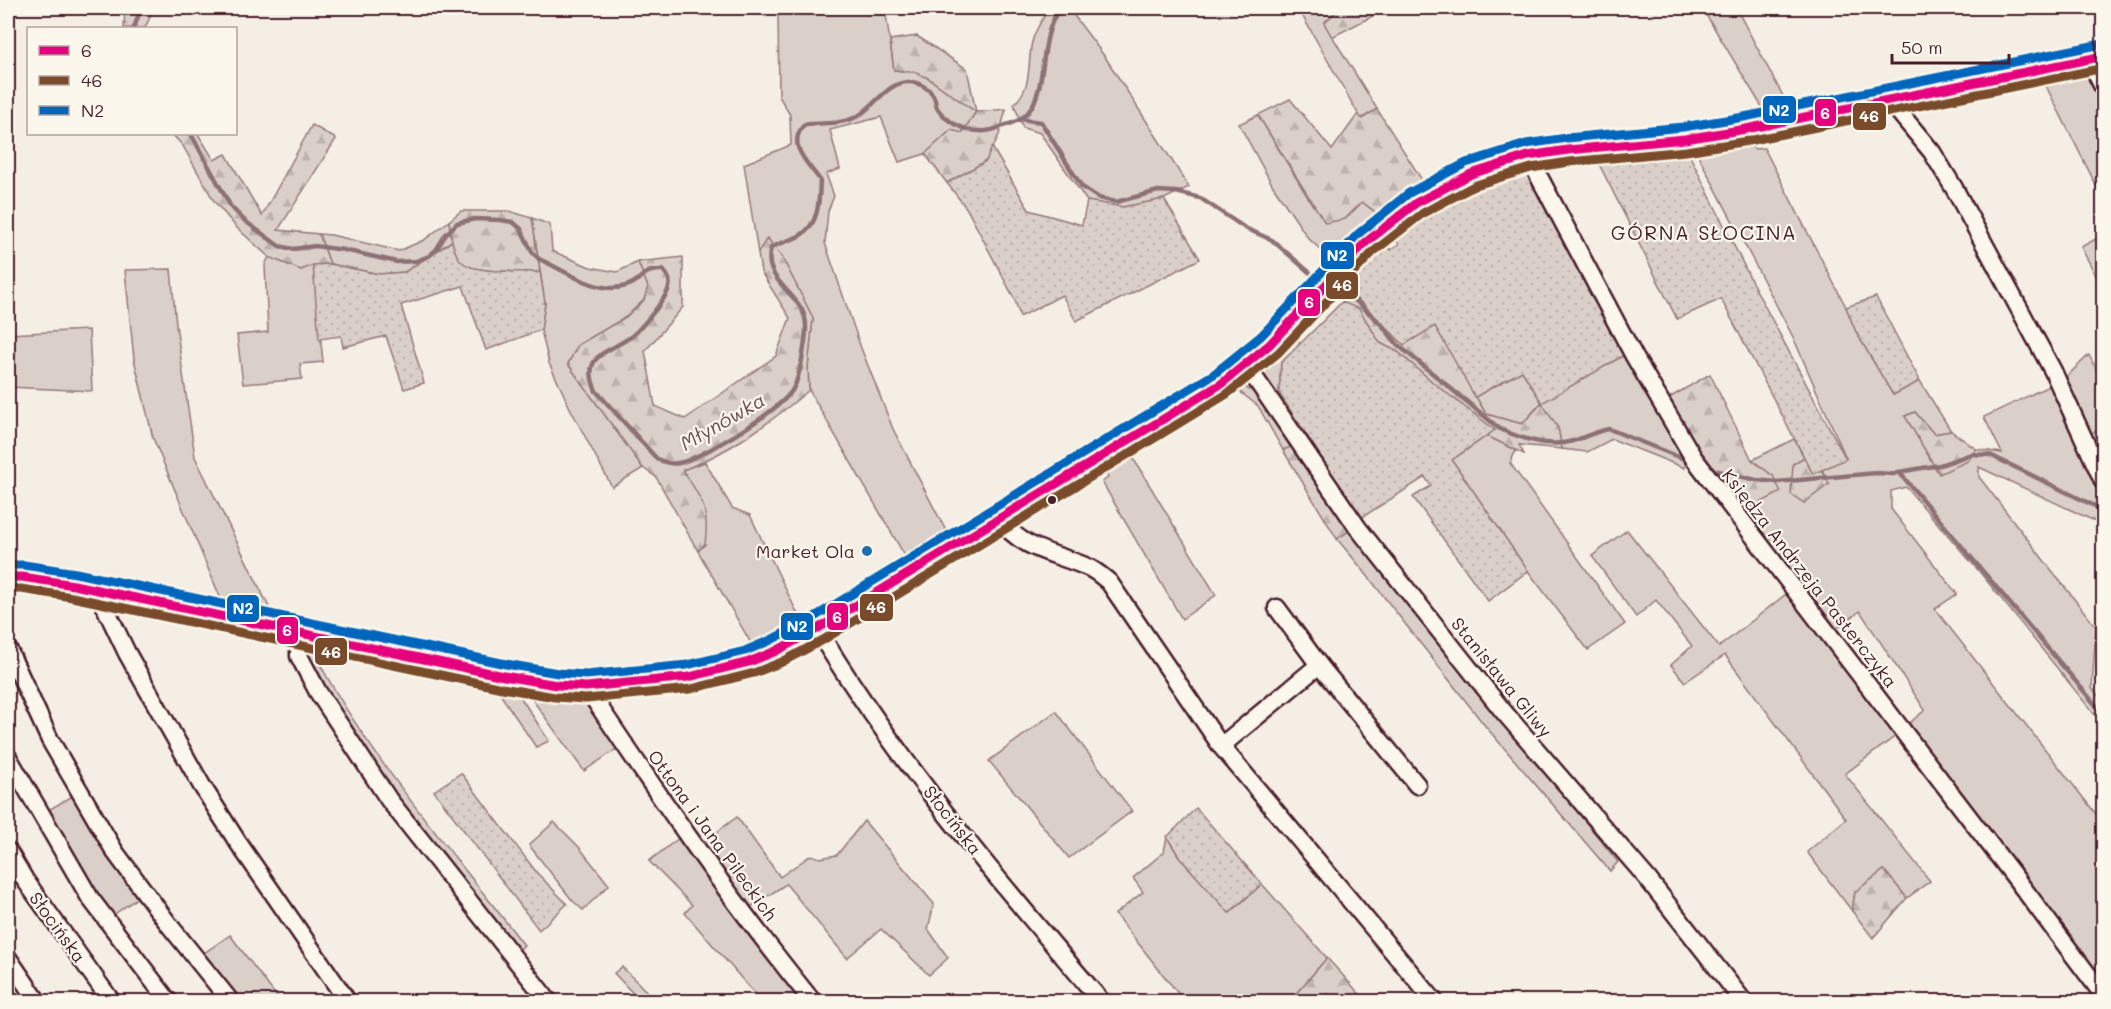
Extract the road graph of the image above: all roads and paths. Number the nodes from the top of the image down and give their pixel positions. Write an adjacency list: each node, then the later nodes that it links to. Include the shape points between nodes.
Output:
1 (2096, 58): 2 (street); 3 (street)
2 (2103, 89)
3 (1889, 100): 4 (street, via 1685,139); 6 (street, via 1932,152 1954,188 2054,371)
4 (1528, 156): 5 (street, via 1471,174 1395,217); 21 (street, Księdza Andrzeja Pasterczyka, via 1634,356 1693,457)
5 (1246, 365): 7 (street, via 1197,399); 31 (street, Stanisława Gliwy, via 1358,528 1503,711 1647,878)
6 (2103, 483)
7 (999, 518): 11 (street); 16 (street, via 1011,534 1032,547 1088,567 1109,582)
8 (8, 577): 9 (street)
9 (101, 590): 12 (street); 26 (street, via 104,606 128,653 202,786)
10 (1276, 608): 14 (street)
11 (817, 629): 15 (street, via 776,651 717,671); 29 (street, Słocińska, via 863,703 911,768)
12 (299, 633): 15 (street, via 504,676); 27 (street, via 299,656 389,800)
13 (8, 649): 25 (street, via 50,740 116,852)
14 (1319, 665): 16 (street); 18 (street)
15 (586, 687): 28 (street, Ottona i Jana Pileckich, via 713,871)
16 (1221, 746): 30 (street)
17 (8, 757): 24 (street, via 90,898)
18 (1417, 784)
19 (8, 851): 23 (street, Słocińska)
20 (8, 958): 22 (street)
21 (2103, 996)
22 (38, 1002)
23 (112, 1002)
24 (169, 1002)
25 (231, 1002)
26 (348, 1002)
27 (549, 1002)
28 (813, 1002)
29 (1102, 1002)
30 (1435, 1002)
31 (1744, 1002)

